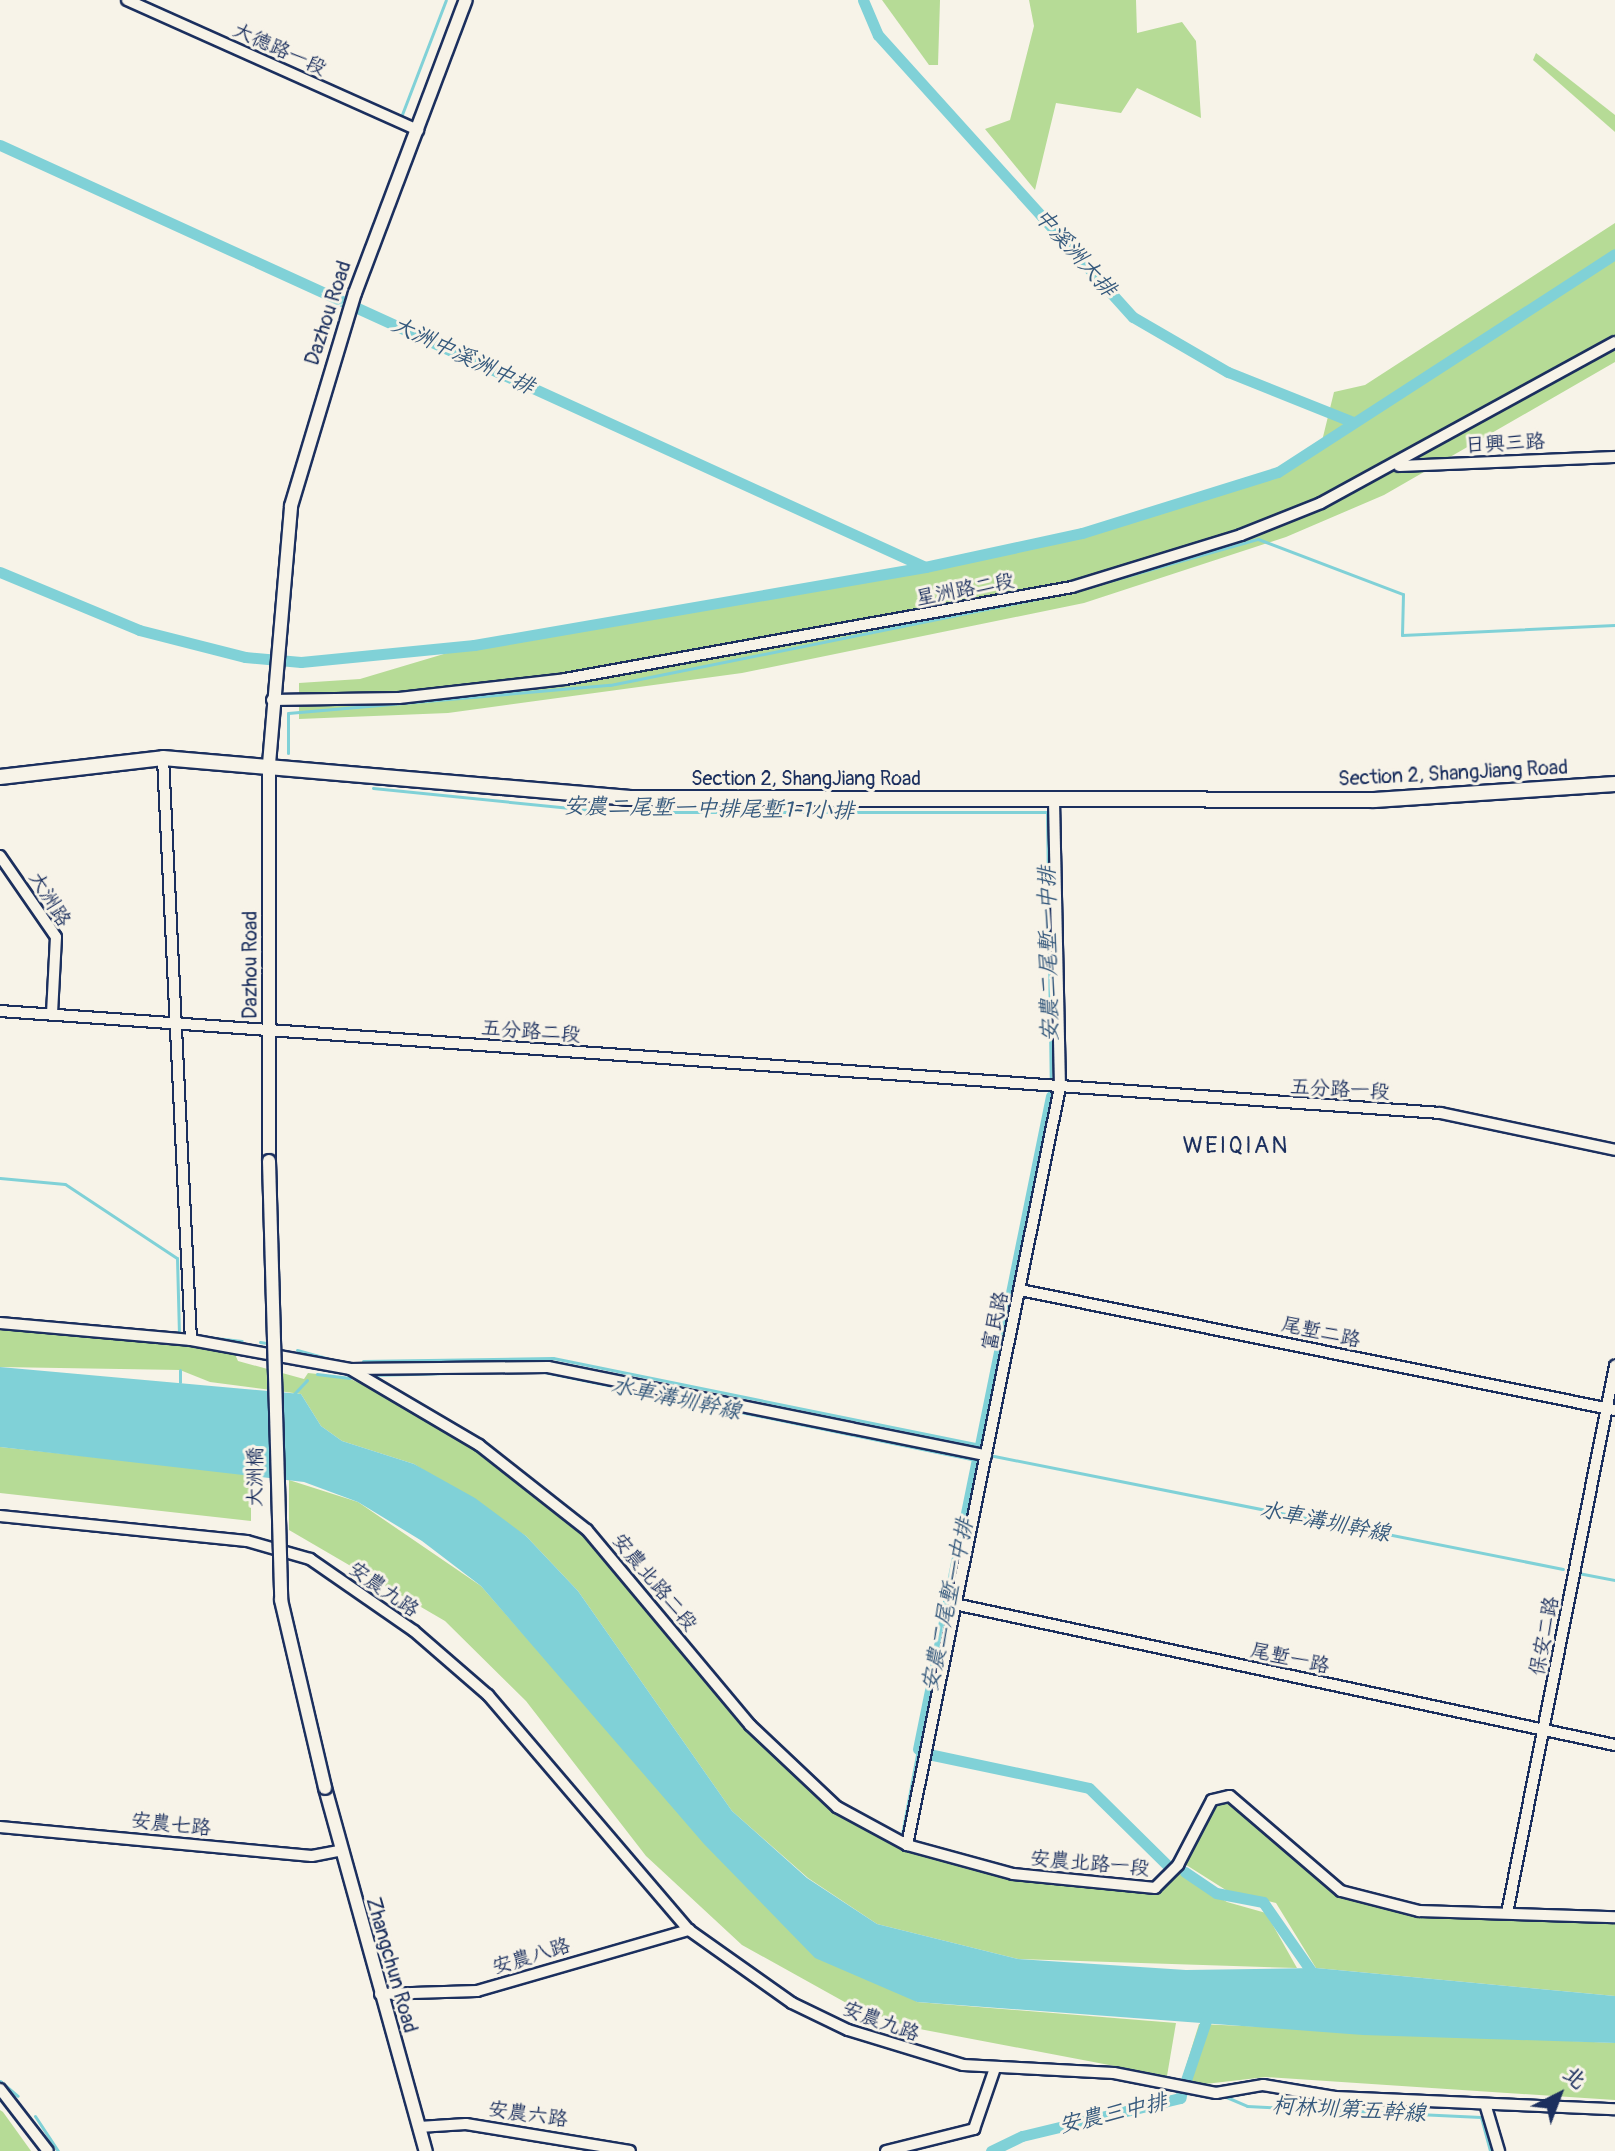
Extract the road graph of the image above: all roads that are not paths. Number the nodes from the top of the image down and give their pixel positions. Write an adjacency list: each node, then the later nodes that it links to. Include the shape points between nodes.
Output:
1 (127, 0): 3 (street, 大德路一段)
2 (466, 0): 3 (street, Dazhou Road)
3 (418, 130): 7 (street, Dazhou Road, via 303,457 291,506)
4 (1615, 342): 6 (street, 星洲路二段)
5 (1615, 457): 6 (street, 日興三路)
6 (1397, 466): 7 (street, 星洲路二段, via 1241,535 1072,587 565,679 399,698)
7 (272, 700): 9 (street, Dazhou Road)
8 (163, 758): 9 (main road, Section 2, ShangJiang Road); 10 (main road, Section 2, ShangJiang Road); 16 (street)
9 (269, 764): 12 (main road, Section 2, ShangJiang Road, via 630,798); 17 (street, Dazhou Road)
10 (0, 777)
11 (1615, 784): 12 (main road, Section 2, ShangJiang Road, via 1374,800)
12 (1054, 799): 18 (street, 富民路)
13 (0, 856): 15 (street, 大洲路, via 56,937)
14 (0, 1011): 15 (street, 五分路二段)
15 (52, 1014): 16 (street, 五分路二段)
16 (172, 1022): 17 (street, 五分路二段); 23 (street)
17 (270, 1031): 18 (street, 五分路二段); 20 (street, Dazhou Road)
18 (1060, 1087): 19 (street, 五分路一段, via 1440,1113); 21 (street, 富民路)
19 (1615, 1150)
20 (269, 1161): 32 (street, 大洲橋, bridge, via 281,1600)
21 (1020, 1290): 26 (street, 尾塹二路); 27 (street, 富民路)
22 (0, 1323): 23 (street)
23 (191, 1340): 25 (street)
24 (1615, 1366): 26 (street, 保安二路)
25 (350, 1369): 27 (street, via 548,1367); 34 (street, 安農北路二段, via 479,1445 587,1530 750,1725 837,1807)
26 (1611, 1409): 30 (street, 保安二路)
27 (986, 1455): 29 (street, 富民路)
28 (0, 1516): 38 (street, 安農九路, via 247,1541 310,1559 414,1631 488,1695)
29 (959, 1605): 30 (street, 尾塹一路); 34 (street, 富民路)
30 (1545, 1730): 31 (street, 尾塹一路); 36 (street, 保安二路)
31 (1615, 1745)
32 (325, 1788): 35 (street, Zhangchun Road)
33 (0, 1827): 35 (street, 安農七路, via 312,1856)
34 (907, 1845): 36 (street, 安農北路一段, via 1013,1874 1155,1888 1178,1865 1212,1800 1230,1796 1341,1891 1419,1911)
35 (338, 1851): 39 (street, Zhangchun Road)
36 (1507, 1913): 37 (street, 安農北路一段)
37 (1615, 1917)
38 (689, 1930): 39 (street, 安農八路, via 477,1991); 40 (street, 安農九路, via 792,2003 848,2030)
39 (380, 1994): 44 (street, Zhangchun Road)
40 (995, 2068): 42 (street, 安農九路, via 1114,2073 1189,2089 1263,2085); 48 (street, via 974,2129)
41 (0, 2089): 45 (street)
42 (1486, 2107): 43 (street, 安農九路); 49 (street)
43 (1615, 2109)
44 (419, 2127): 46 (street, Zhangchun Road); 47 (street, 安農六路, via 466,2124)
45 (48, 2151)
46 (426, 2151)
47 (630, 2151)
48 (886, 2151)
49 (1499, 2151)

